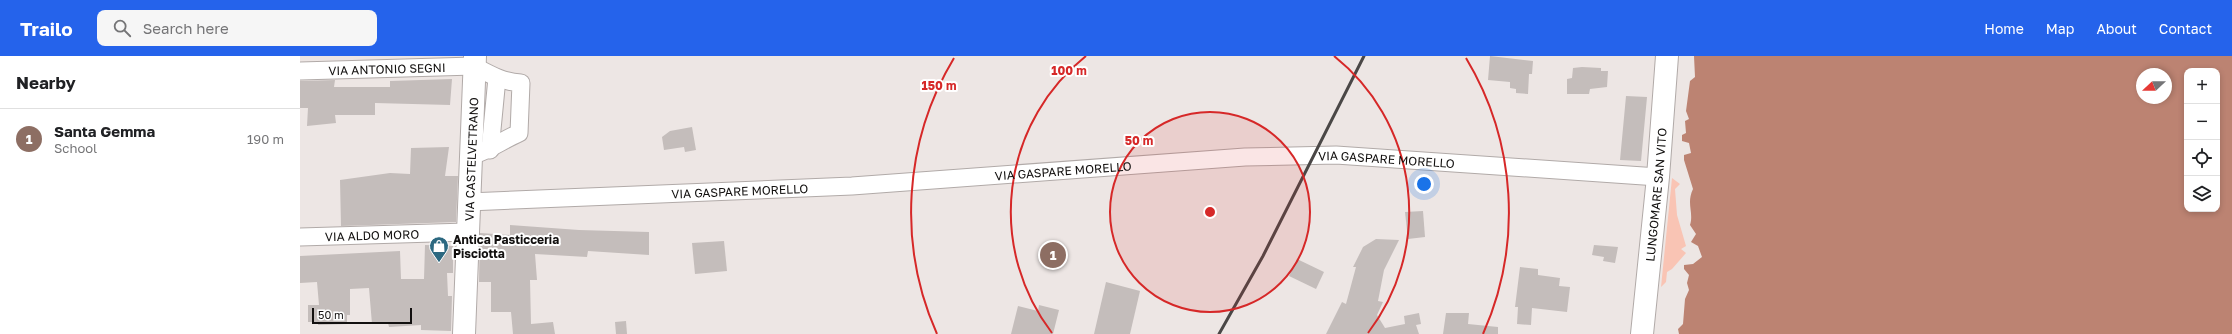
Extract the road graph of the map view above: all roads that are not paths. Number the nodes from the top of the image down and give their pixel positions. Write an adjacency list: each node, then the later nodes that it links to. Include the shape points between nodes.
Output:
1 (1667, 56): 7 (main road, LUNGOMARE SAN VITO)
2 (475, 61): 3 (street, VIA ANTONIO SEGNI); 5 (street); 6 (main road, VIA CASTELVETRANO)
3 (359, 63): 4 (street, VIA ANTONIO SEGNI)
4 (300, 71)
5 (502, 80): 6 (street); 6 (street, via 521,83 519,133)
6 (488, 148): 8 (main road, VIA CASTELVETRANO)
7 (1658, 177): 8 (street, VIA GASPARE MORELLO, via 1320,155 1245,157 852,186); 12 (main road, LUNGOMARE SAN VITO)
8 (468, 202): 9 (main road, VIA CASTELVETRANO)
9 (467, 232): 10 (street, VIA ALDO MORO); 11 (main road, VIA CASTELVETRANO)
10 (300, 237)
11 (464, 334)
12 (1642, 334)

